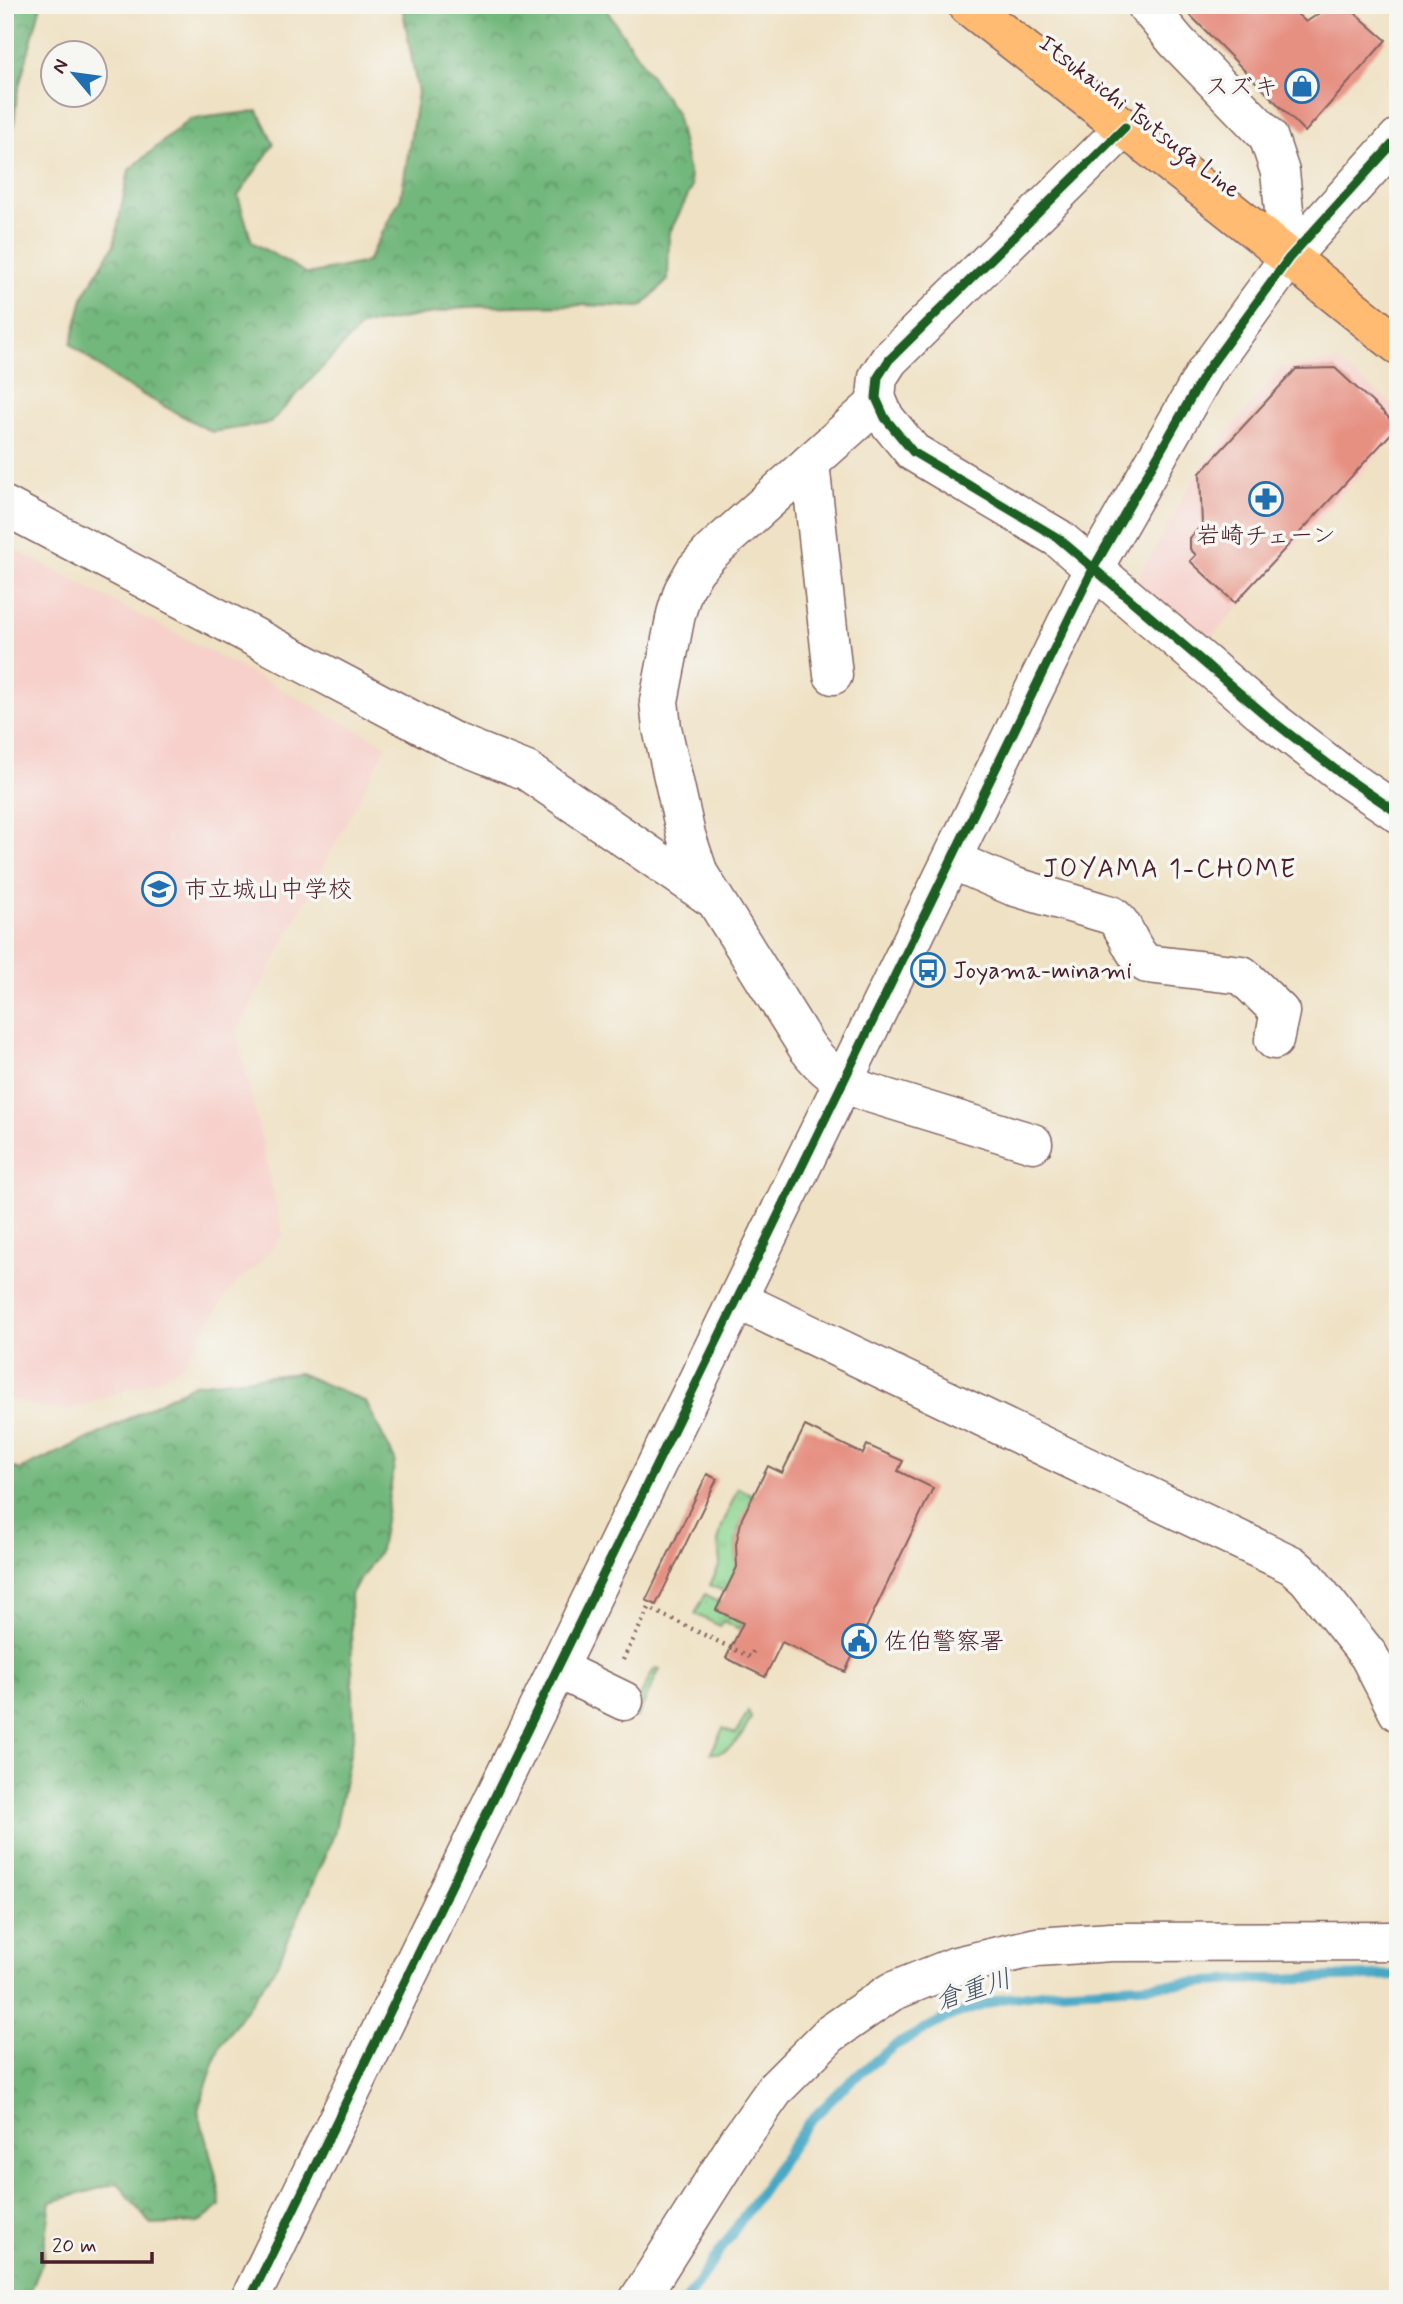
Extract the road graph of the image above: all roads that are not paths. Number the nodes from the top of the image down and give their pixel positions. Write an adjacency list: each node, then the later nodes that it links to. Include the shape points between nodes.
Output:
1 (967, 5): 3 (main road, Itsukaichi Tsutsuga Line)
2 (1146, 5): 5 (street, via 1268,136 1280,172)
3 (1125, 127): 5 (main road, Itsukaichi Tsutsuga Line); 7 (street, via 889,360 878,377)
4 (1398, 138): 5 (street)
5 (1289, 258): 6 (main road, Itsukaichi Tsutsuga Line); 10 (street, via 1205,373)
6 (1398, 345)
7 (878, 401): 8 (street); 10 (street, via 885,418 913,452 1052,534)
8 (810, 463): 11 (street); 14 (street, via 695,570 676,614 659,714 689,845)
9 (5, 506): 14 (street, via 454,742 527,771)
10 (1093, 569): 12 (street, via 1270,719); 13 (street)
11 (832, 675)
12 (1398, 813)
13 (951, 860): 15 (street, via 1012,886 1111,915 1147,964 1242,975 1280,1012); 16 (street)
14 (713, 899): 16 (street, via 807,1047)
15 (1275, 1040)
16 (844, 1082): 17 (street); 18 (street)
17 (1033, 1143)
18 (738, 1300): 19 (street); 21 (street, via 1292,1565 1369,1656)
19 (558, 1670): 20 (street); 23 (street)
20 (621, 1687)
21 (1398, 1712)
22 (1398, 1941): 24 (street, via 1111,1942 1037,1947 956,1966 891,1992 830,2034 776,2088)
23 (250, 2299)
24 (639, 2299)

